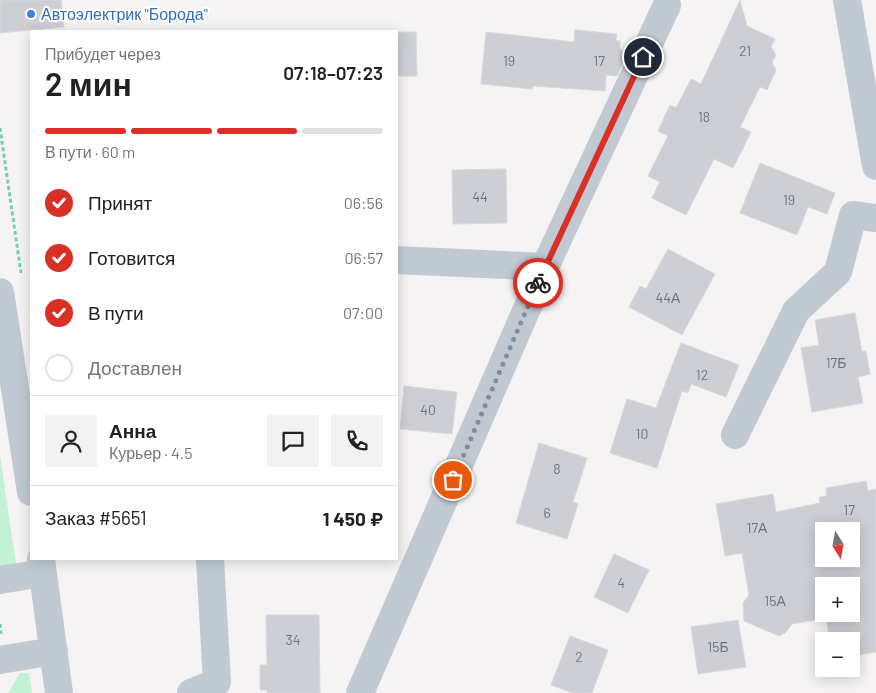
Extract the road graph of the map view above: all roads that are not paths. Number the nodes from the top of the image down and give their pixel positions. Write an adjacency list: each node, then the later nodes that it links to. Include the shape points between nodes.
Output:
1 (847, 0): 3 (street)
2 (667, 5): 6 (street)
3 (876, 166)
4 (876, 218): 9 (street, via 853,215 838,272 796,311)
5 (398, 260): 6 (street)
6 (545, 267): 18 (street)
7 (6, 295): 8 (street)
8 (10, 412): 10 (street)
9 (735, 435)
10 (30, 488)
11 (210, 560): 17 (street, via 217,682)
12 (42, 566): 13 (street); 14 (street)
13 (0, 580)
14 (54, 651): 15 (street); 16 (street)
15 (0, 660)
16 (59, 693)
17 (191, 693)
18 (360, 693)

